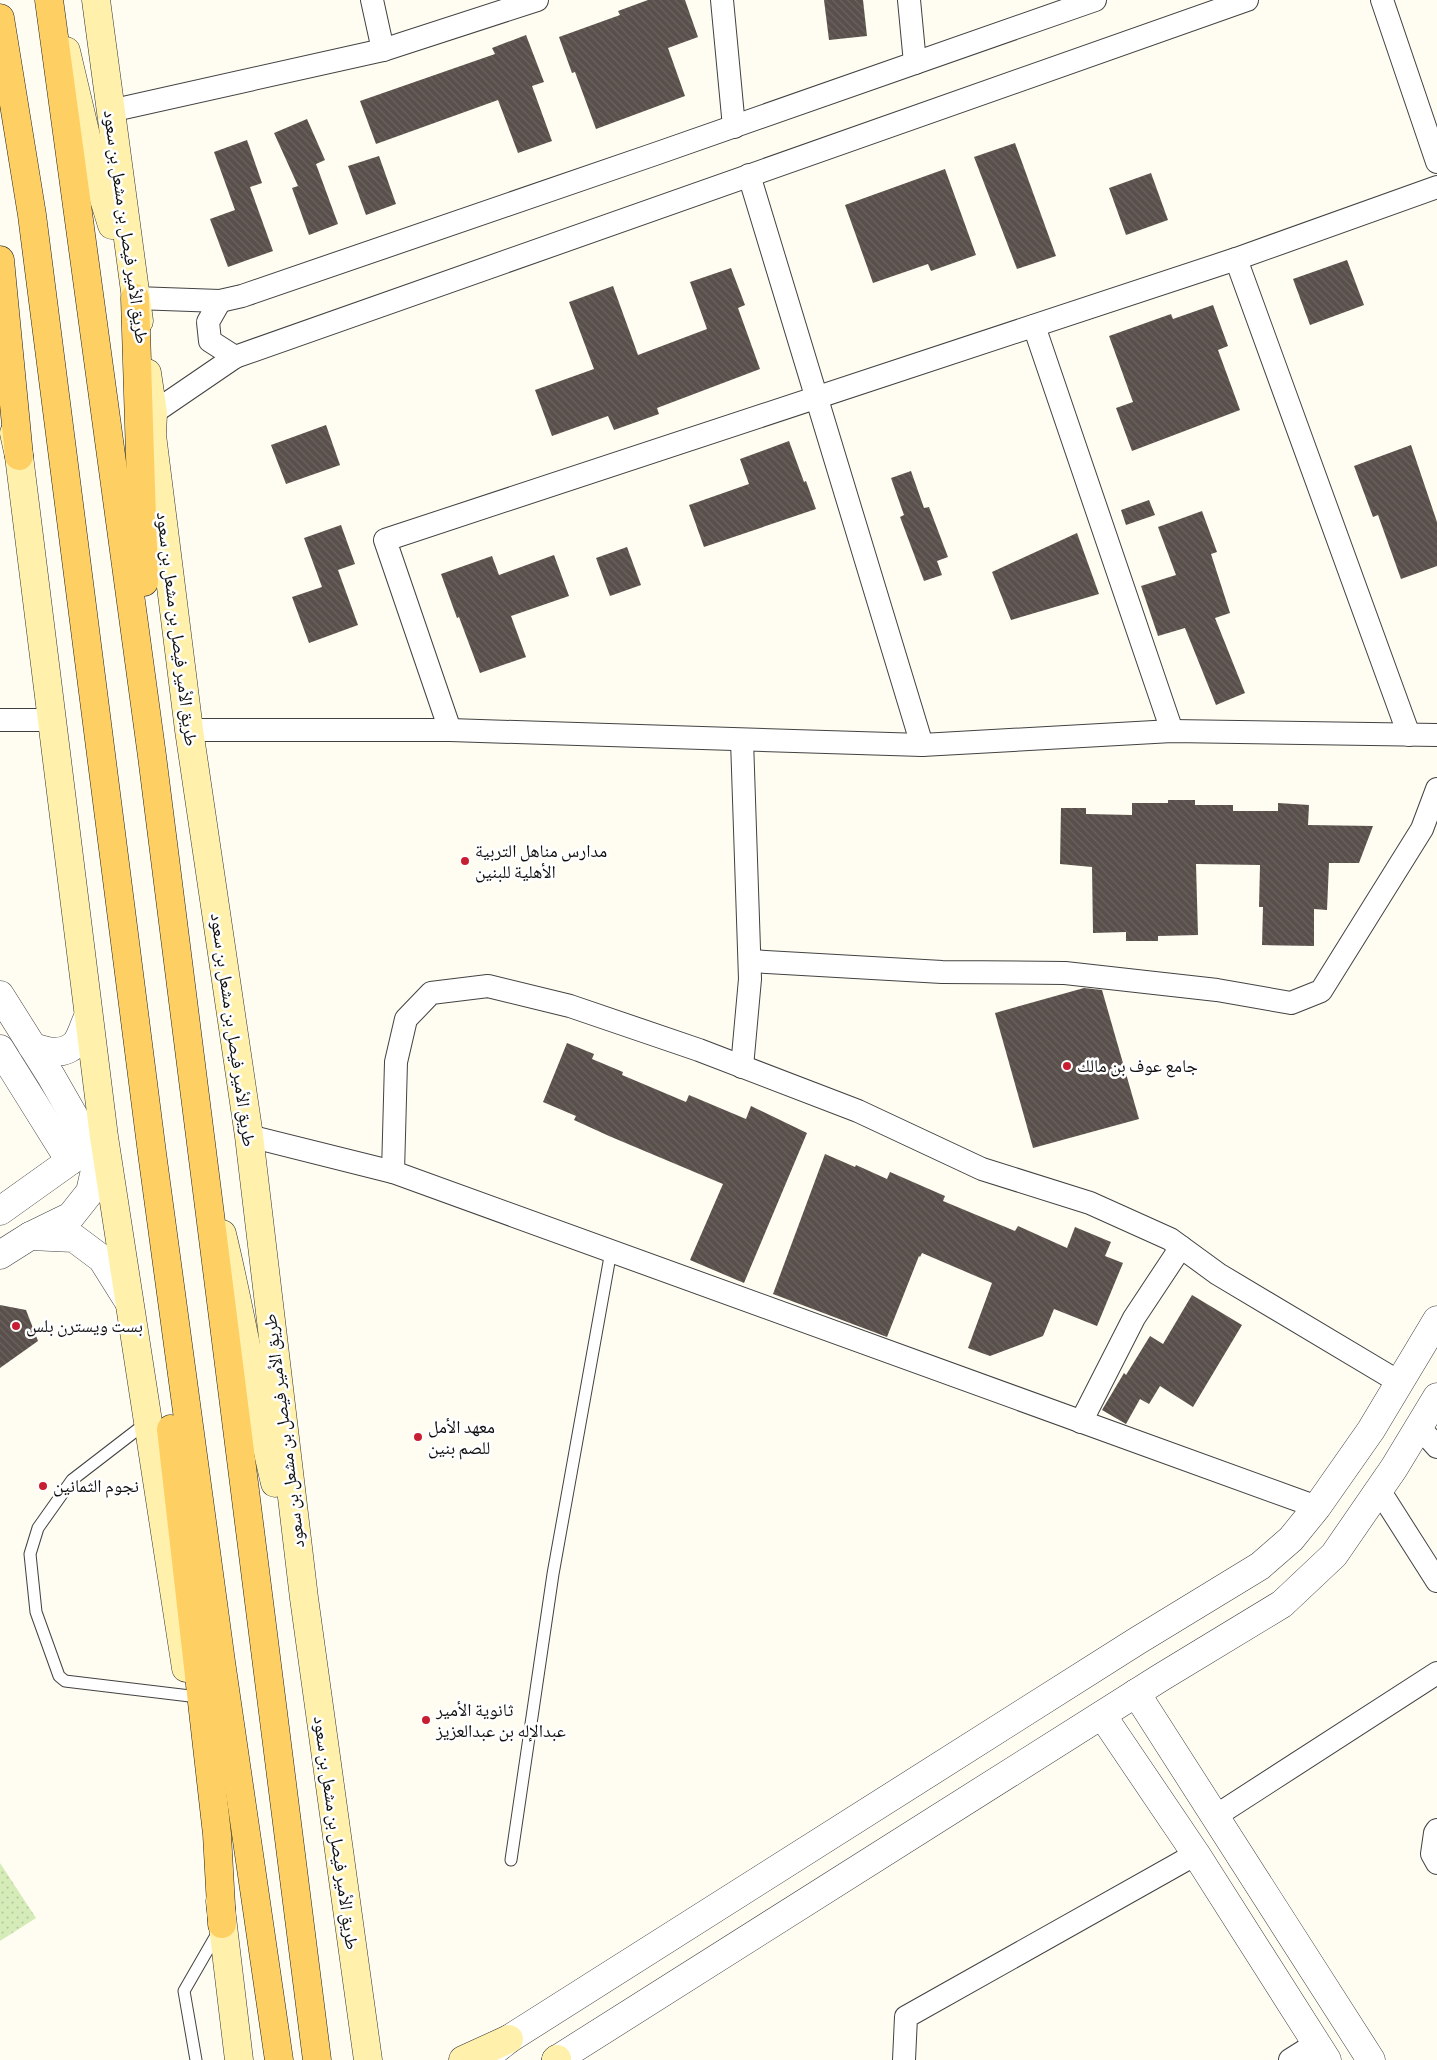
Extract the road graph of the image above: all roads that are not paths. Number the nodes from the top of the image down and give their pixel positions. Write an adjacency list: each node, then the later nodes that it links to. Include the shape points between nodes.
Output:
1 (49, 0): 38 (main road)
2 (59, 0): 21 (main road, via 66,52 91,157)
3 (96, 0): 14 (main road, طريق الأمير فيصل بن مشعل بن سعود)
4 (372, 0): 12 (street)
5 (537, 0): 12 (street)
6 (722, 0): 15 (street)
7 (909, 0): 13 (street)
8 (1094, 0): 13 (street)
9 (1247, 0): 17 (street)
10 (1382, 0): 16 (street)
11 (0, 18): 49 (main road, via 33,225)
12 (383, 50): 14 (street)
13 (914, 63): 15 (street)
14 (110, 111): 21 (main road, طريق الأمير فيصل بن مشعل بن سعود)
15 (734, 126): 22 (street)
16 (1437, 162)
17 (749, 175): 24 (street); 26 (street)
18 (1437, 188): 19 (street)
19 (1236, 259): 23 (street); 34 (street)
20 (0, 260): 28 (main road)
21 (135, 298): 22 (street); 27 (main road, طريق الأمير فيصل بن مشعل بن سعود); 38 (main road)
22 (220, 301): 24 (street, via 208,322 210,341)
23 (1034, 326): 26 (street); 33 (street)
24 (235, 357): 27 (street)
25 (0, 363): 28 (main road)
26 (816, 397): 32 (street, via 385,540); 37 (street)
27 (153, 413): 31 (main road, طريق الأمير فيصل بن مشعل بن سعود, via 152,435)
28 (18, 456): 30 (main road)
29 (0, 720): 30 (street)
30 (52, 720): 42 (main road)
31 (189, 730): 32 (street); 46 (main road, طريق الأمير فيصل بن مشعل بن سعود)
32 (450, 730): 36 (street)
33 (1172, 731): 34 (street); 37 (street)
34 (1409, 735): 35 (street)
35 (1437, 735)
36 (742, 740): 37 (street); 40 (street)
37 (922, 746)
38 (152, 756): 47 (main road)
39 (1437, 789): 40 (street, via 1422,829 1321,991 1291,1003 1217,990 1065,973 942,972)
40 (750, 961): 45 (street)
41 (0, 995): 43 (street)
42 (88, 1017): 43 (street, via 76,1043 60,1052); 48 (main road)
43 (32, 1046): 48 (street)
44 (0, 1049): 48 (street)
45 (742, 1067): 50 (street, via 570,1006 488,986 431,993 406,1019 396,1062); 53 (street, via 858,1111 982,1169 1090,1203)
46 (249, 1136): 50 (street); 67 (main road, طريق الأمير فيصل بن مشعل بن سعود)
47 (200, 1138): 67 (main road, via 238,1300 262,1431); 84 (main road)
48 (88, 1148): 51 (street); 52 (street, via 95,1170 90,1192 72,1216); 56 (main road)
49 (152, 1153): 77 (main road, via 156,1294 217,1834); 83 (main road)
50 (393, 1172): 54 (street)
51 (0, 1211)
52 (30, 1236): 55 (street); 56 (street, via 74,1238 102,1259)
53 (1181, 1247): 58 (street, via 1218,1274); 61 (street, via 1134,1318)
54 (611, 1251): 61 (street); 75 (lane, via 553,1574)
55 (0, 1255)
56 (129, 1302): 60 (main road)
57 (1437, 1320): 58 (street)
58 (1399, 1382): 65 (street, via 1371,1430)
59 (1437, 1397): 62 (street)
60 (147, 1422): 70 (main road); 70 (lane, via 72,1480 38,1528 30,1554 36,1612 59,1676 65,1681)
61 (1081, 1422): 65 (street)
62 (1419, 1426): 63 (street); 64 (street)
63 (1437, 1447)
64 (1379, 1490): 66 (street); 69 (street, via 1334,1555 1282,1604)
65 (1317, 1507): 79 (street, via 1291,1538 1260,1566 1128,1646)
66 (1437, 1581)
67 (304, 1598): 78 (main road, طريق الأمير فيصل بن مشعل بن سعود)
68 (1437, 1673): 72 (street)
69 (1136, 1693): 71 (street); 72 (street)
70 (190, 1696): 77 (main road)
71 (1102, 1715): 74 (street); 89 (street)
72 (1214, 1817): 92 (street)
73 (1437, 1830): 76 (street, via 1432,1854)
74 (1196, 1854): 80 (street); 90 (street, via 906,2017)
75 (511, 1860)
76 (1437, 1863)
77 (222, 1924): 81 (lane, via 184,1991); 82 (main road)
78 (360, 2005): 85 (main road, طريق الأمير فيصل بن مشعل بن سعود); 86 (main road)
79 (509, 2040): 87 (main road); 88 (street)
80 (1322, 2052): 91 (street)
81 (196, 2060)
82 (239, 2060)
83 (279, 2060)
84 (317, 2060)
85 (368, 2060)
86 (386, 2060)
87 (464, 2060)
88 (482, 2060)
89 (556, 2060)
90 (904, 2060)
91 (1290, 2060)
92 (1371, 2060)

